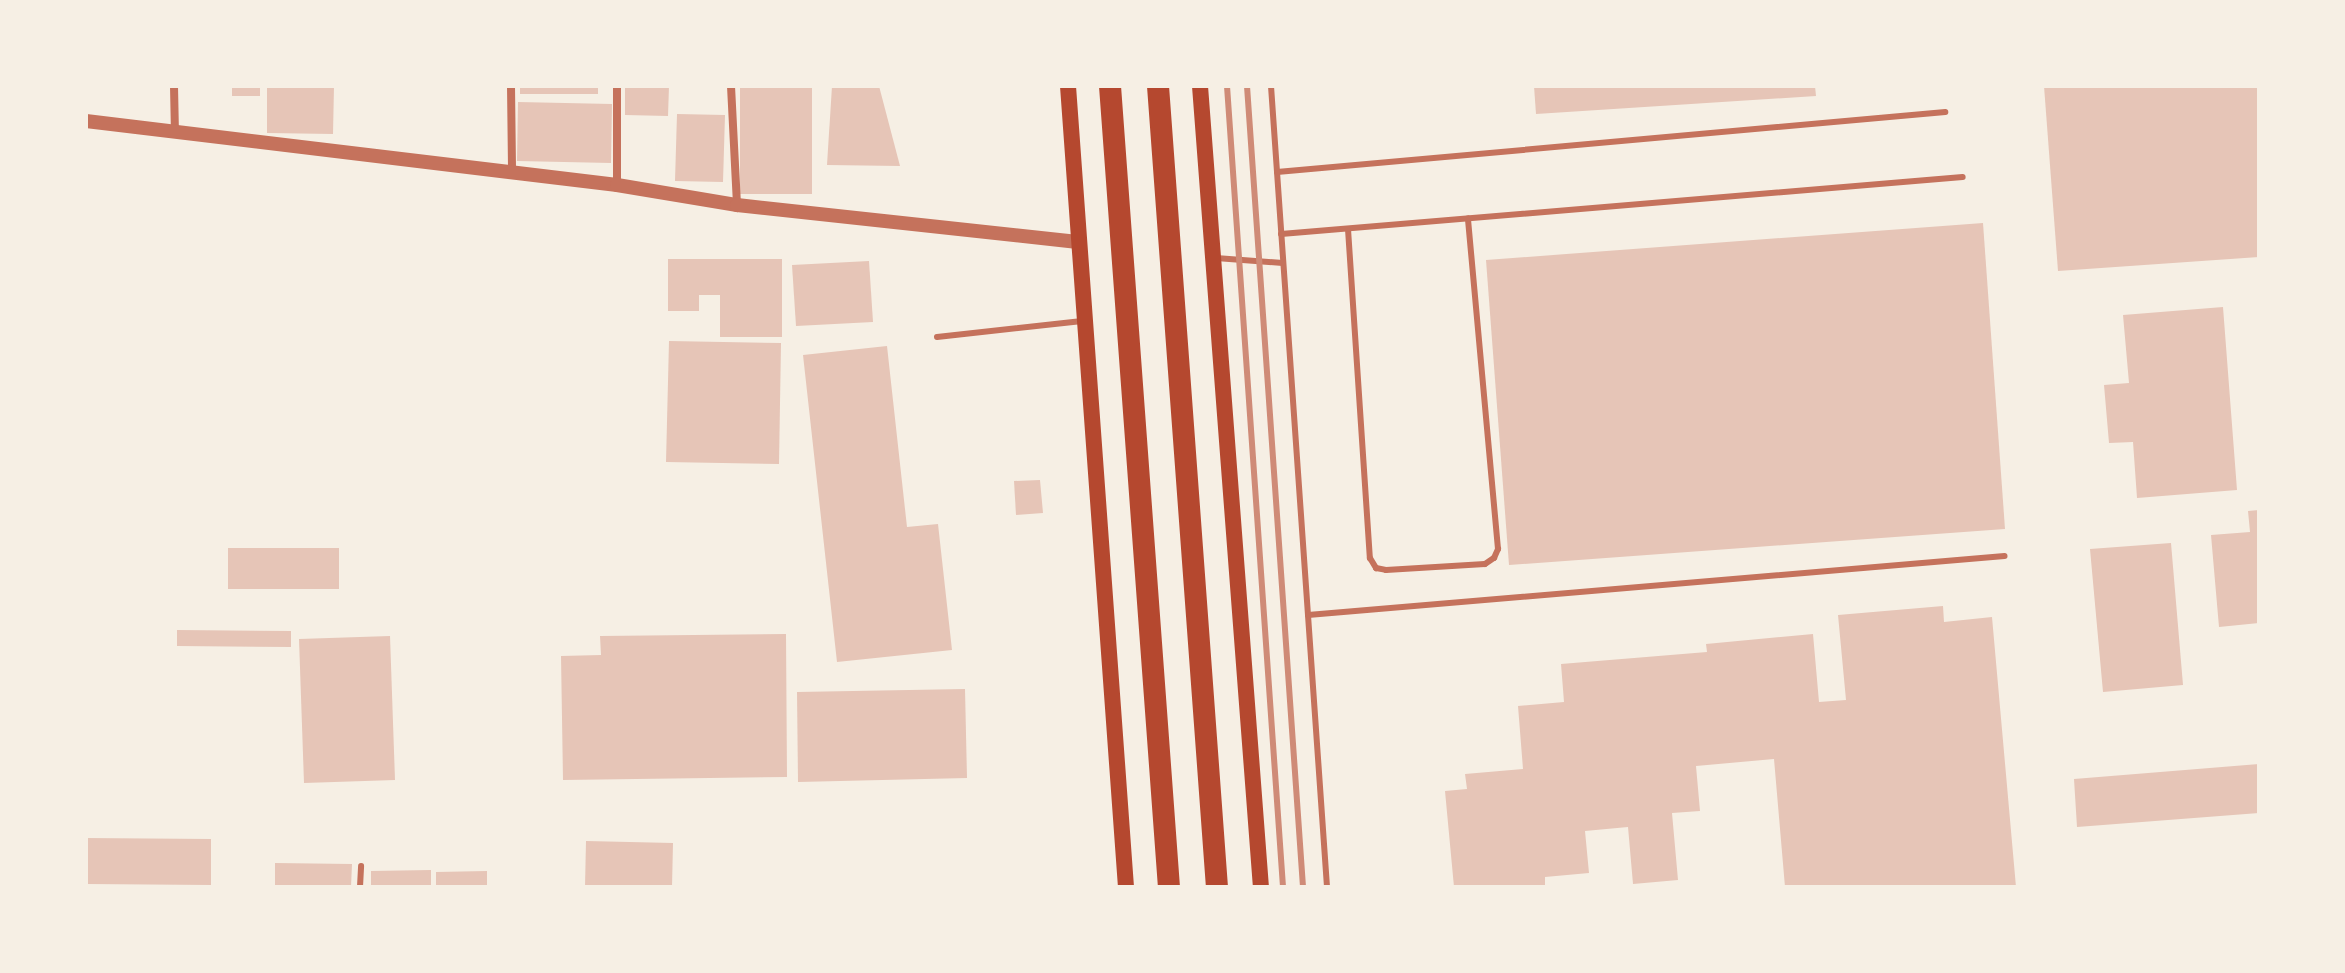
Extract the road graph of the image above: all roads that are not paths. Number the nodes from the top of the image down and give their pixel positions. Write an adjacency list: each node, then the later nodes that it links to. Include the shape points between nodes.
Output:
1 (174, 86): 12 (street)
2 (511, 86): 13 (street)
3 (617, 86): 16 (street)
4 (731, 86): 17 (street)
5 (1068, 86): 21 (main road)
6 (1110, 86): 31 (highway)
7 (1158, 86): 32 (highway)
8 (1200, 86): 22 (main road)
9 (1271, 86): 14 (lane)
10 (1945, 112): 14 (lane)
11 (86, 121): 12 (street)
12 (175, 132): 13 (street)
13 (512, 172): 16 (street)
14 (1277, 172): 20 (lane)
15 (1963, 177): 18 (lane)
16 (617, 185): 17 (street)
17 (737, 205): 21 (street)
18 (1468, 218): 19 (lane); 19 (lane, via 1498,549 1485,564 1386,570 1376,568 1370,558)
19 (1348, 229): 20 (lane)
20 (1281, 234): 23 (lane)
21 (1080, 242): 24 (main road)
22 (1212, 258): 23 (lane); 33 (main road)
23 (1283, 263): 27 (lane)
24 (1086, 321): 25 (lane); 30 (main road)
25 (937, 337)
26 (2005, 556): 27 (lane)
27 (1308, 615): 34 (lane)
28 (361, 866): 29 (lane)
29 (360, 887)
30 (1126, 887)
31 (1169, 887)
32 (1217, 887)
33 (1261, 887)
34 (1327, 887)

